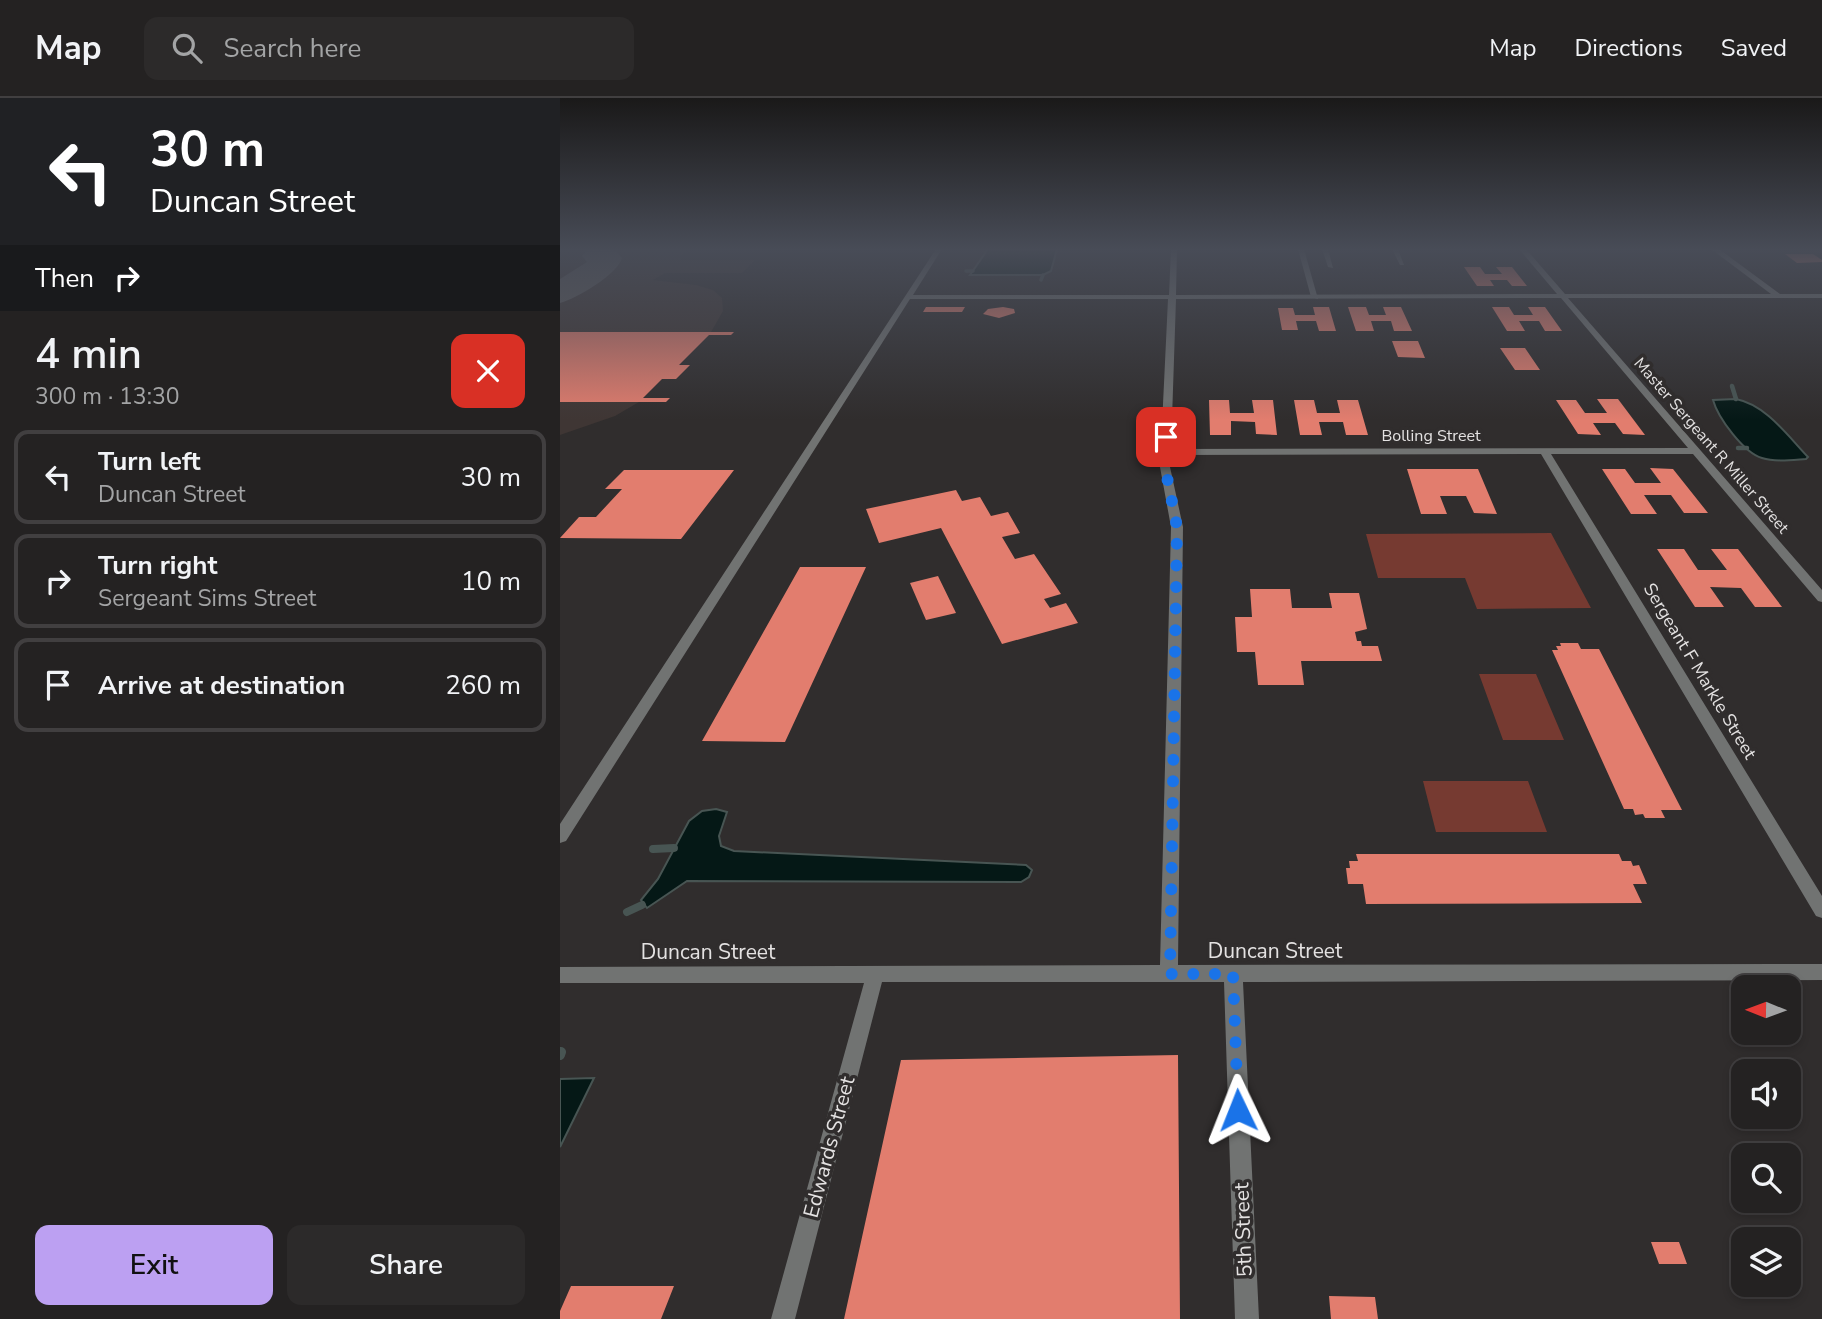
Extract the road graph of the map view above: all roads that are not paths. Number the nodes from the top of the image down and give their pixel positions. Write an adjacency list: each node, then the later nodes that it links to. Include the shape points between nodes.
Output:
1 (902, 306): 8 (street)
2 (1173, 306): 6 (street)
3 (1572, 306): 5 (street, Master Sergeant R Miller Street)
4 (1544, 451): 5 (street, Bolling Street); 6 (street, Bolling Street); 9 (street, Sergeant F Markle Street)
5 (1696, 451): 7 (street, Master Sergeant R Miller Street)
6 (1166, 452): 11 (street, via 1177,527)
7 (1822, 597)
8 (560, 837)
9 (1822, 911)
10 (1822, 972): 12 (street, Duncan Street)
11 (1170, 974): 12 (street, Duncan Street); 14 (street, Duncan Street)
12 (1233, 974): 16 (street, 5th Street)
13 (560, 975): 14 (street, Duncan Street)
14 (875, 975): 15 (street, Edwards Street)
15 (783, 1319)
16 (1247, 1319)

